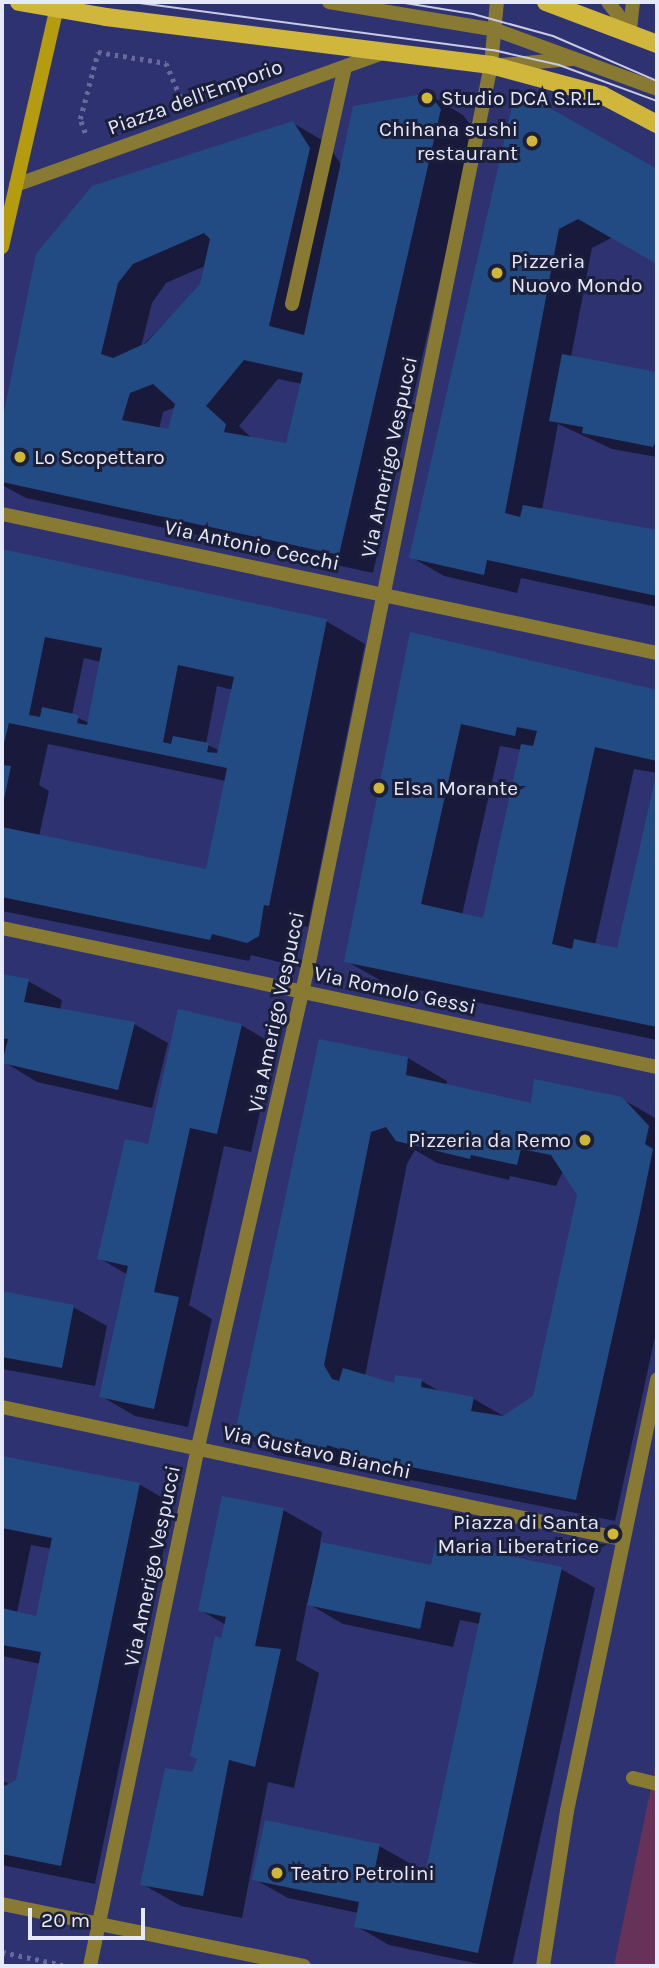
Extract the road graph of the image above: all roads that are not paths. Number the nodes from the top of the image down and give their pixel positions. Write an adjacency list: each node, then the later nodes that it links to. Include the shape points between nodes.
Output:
1 (329, 2): 8 (street)
2 (497, 2): 8 (street)
3 (546, 2): 9 (main road)
4 (608, 2): 9 (street)
5 (633, 2): 9 (street)
6 (26, 3): 7 (main road, Piazza dell'Emporio)
7 (57, 5): 11 (main road, Piazza dell'Emporio); 17 (main road)
8 (496, 30): 12 (street); 13 (street)
9 (630, 30): 10 (main road)
10 (657, 44)
11 (389, 50): 13 (main road, Piazza dell'Emporio); 14 (street, Piazza dell'Emporio)
12 (577, 58): 13 (street, Piazza dell'Emporio); 15 (street)
13 (491, 65): 16 (main road, Piazza dell'Emporio, via 563,82); 21 (street, Via Amerigo Vespucci)
14 (345, 66): 17 (street, Piazza dell'Emporio); 19 (street)
15 (657, 89)
16 (657, 124)
17 (16, 185): 18 (main road)
18 (2, 247)
19 (292, 304)
20 (2, 514): 21 (street, Via Antonio Cecchi)
21 (382, 593): 22 (street, Via Antonio Cecchi); 24 (street, Via Amerigo Vespucci)
22 (657, 653)
23 (2, 928): 24 (street, Via Romolo Gessi)
24 (303, 992): 25 (street, Via Romolo Gessi); 28 (street, Via Amerigo Vespucci)
25 (657, 1067)
26 (657, 1379): 29 (street)
27 (2, 1407): 28 (street, Via Gustavo Bianchi)
28 (198, 1447): 29 (street, Via Gustavo Bianchi); 33 (street, Via Amerigo Vespucci)
29 (622, 1539): 36 (street, via 567,1811)
30 (633, 1778): 31 (street)
31 (657, 1784)
32 (2, 1904): 33 (street)
33 (100, 1924): 34 (street, Via Amerigo Vespucci); 35 (street)
34 (90, 1966)
35 (304, 1966)
36 (543, 1966)

